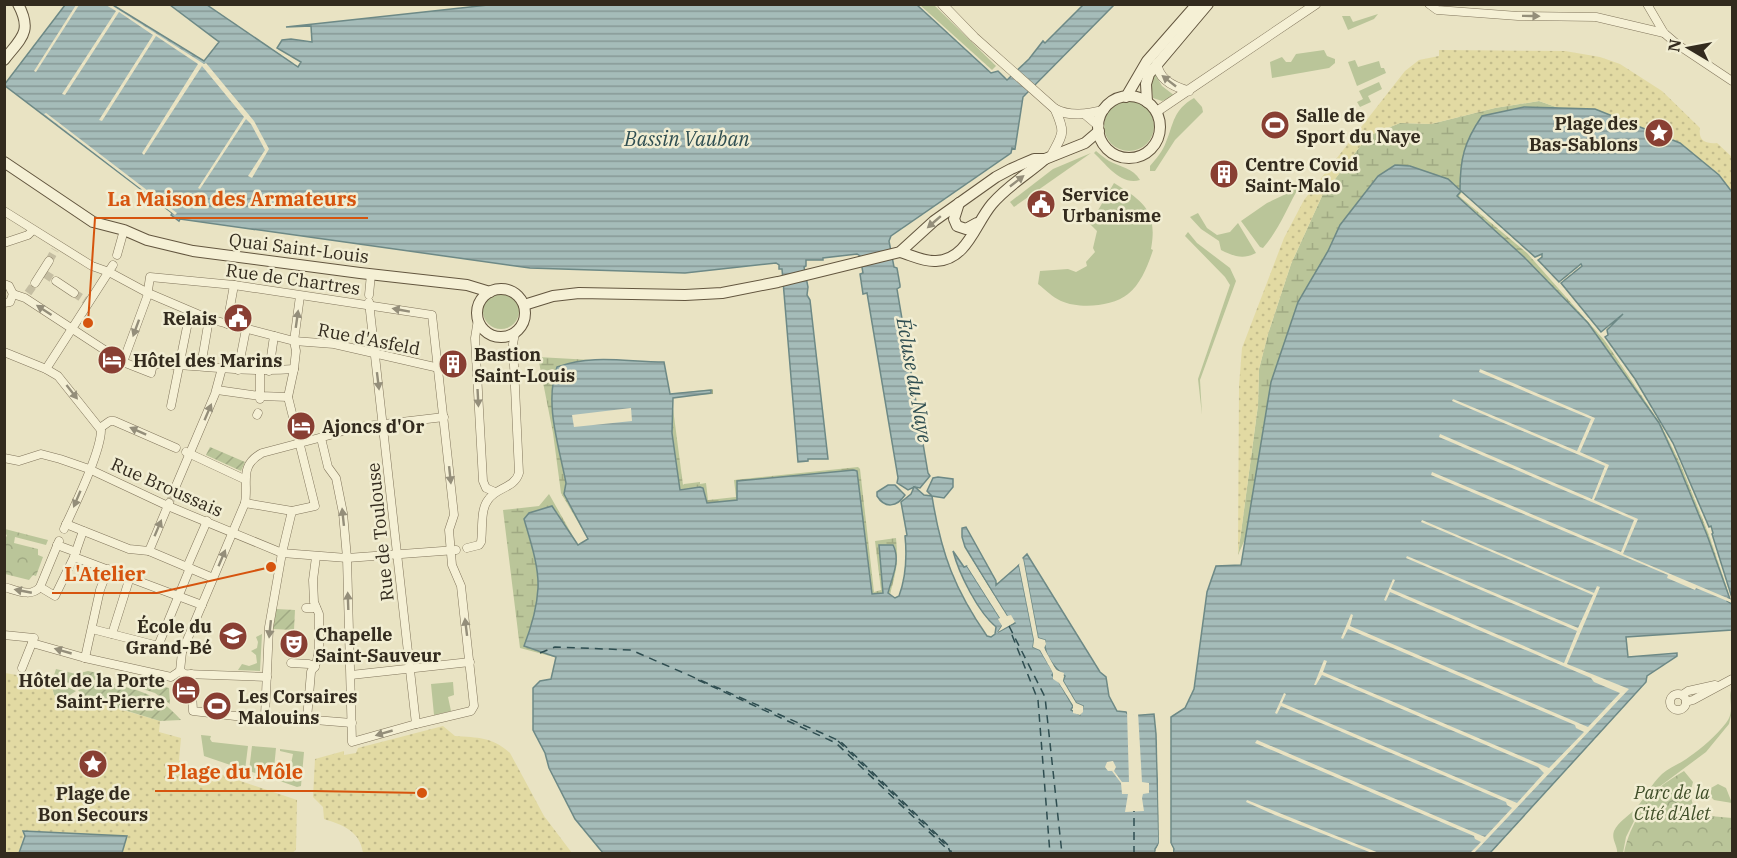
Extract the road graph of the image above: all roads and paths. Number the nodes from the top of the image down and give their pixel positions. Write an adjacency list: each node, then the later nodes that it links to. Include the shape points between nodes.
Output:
1 (18, 4): 9 (main road, via 25,17 25,30)
2 (942, 4): 15 (street)
3 (1197, 4): 13 (main road, via 1147,61)
4 (1208, 4): 10 (main road)
5 (1316, 4): 12 (street)
6 (1647, 4): 8 (street)
7 (1430, 6): 8 (street, one-way to 8, via 1437,10 1518,16 1596,18)
8 (1664, 33): 11 (street)
9 (4, 60)
10 (1157, 63): 12 (street, one-way to 10, via 1167,82 1157,70); 14 (main road, via 1146,84)
11 (1732, 81)
12 (1189, 91): 17 (street)
13 (1126, 97): 14 (main road); 16 (main road, via 1113,101)
14 (1147, 102): 17 (main road)
15 (1052, 107): 18 (street); 22 (street, via 1062,135)
16 (1104, 110): 18 (street); 19 (main road)
17 (1156, 112): 21 (main road, via 1160,130 1146,153 1129,158)
18 (1086, 115): 19 (street)
19 (1099, 128): 20 (main road); 21 (main road)
20 (1085, 143): 21 (main road); 22 (main road)
21 (1105, 146)
22 (1048, 157): 24 (main road, via 1011,169); 26 (main road, one-way to 22, via 1002,193)
23 (4, 162): 28 (main road, Quai Saint-Louis, via 93,222)
24 (959, 203): 26 (main road, via 954,219 957,226 969,228); 30 (main road, one-way to 30)
25 (4, 211): 27 (street, Rue d'Asfeld)
26 (980, 221): 30 (main road, via 957,254 935,261)
27 (33, 230): 29 (street); 33 (street, Rue d'Asfeld, via 92,266)
28 (124, 230): 31 (street); 34 (main road, Quai Saint-Louis, via 147,240 193,250)
29 (4, 243)
30 (904, 249): 48 (main road, via 778,282 705,295 579,292)
31 (117, 255)
32 (49, 261): 36 (street)
33 (111, 269): 42 (street, Rue d'Asfeld); 53 (street)
34 (371, 274): 39 (main road, Quai Saint-Louis); 45 (street, Rue de Toulouse)
35 (57, 281): 41 (street)
36 (34, 283)
37 (4, 284): 43 (street)
38 (234, 285): 42 (street, Rue de Chartres, via 150,277); 44 (street, Rue de Chartres); 52 (street)
39 (472, 287): 40 (main road, Quai Saint-Louis); 47 (main road)
40 (490, 292): 47 (main road); 48 (main road, via 510,291)
41 (74, 293)
42 (148, 293): 49 (street, Rue d'Asfeld); 60 (street, one-way to 60)
43 (13, 294): 46 (street); 53 (street, one-way to 43, via 26,296)
44 (300, 296): 45 (street, Rue de Chartres); 57 (street, one-way to 44)
45 (369, 301): 59 (street, Rue de Toulouse); 64 (street, Rue de Chartres, one-way to 45, via 432,315)
46 (4, 303)
47 (479, 304): 51 (main road)
48 (524, 306): 55 (main road, via 524,321)
49 (190, 312): 50 (street, Rue d'Asfeld); 61 (street)
50 (209, 319): 52 (street, Rue d'Asfeld); 62 (street)
51 (478, 319): 55 (main road, via 491,335); 85 (street, one-way to 85, via 475,338 483,481 486,488)
52 (227, 324): 54 (street, Rue d'Asfeld)
53 (73, 329): 60 (street); 65 (street)
54 (246, 330): 56 (street, Rue d'Asfeld); 67 (street)
55 (515, 333): 85 (street, via 520,466 514,483)
56 (274, 336): 57 (street, Rue d'Asfeld); 69 (street)
57 (294, 341): 59 (street, Rue d'Asfeld); 66 (street)
58 (4, 352): 65 (street)
59 (375, 353): 64 (street, Rue d'Asfeld); 75 (street, Rue de Toulouse, one-way to 75)
60 (123, 362): 61 (street, via 151,374 153,364)
61 (179, 364): 62 (street); 73 (street)
62 (201, 366): 63 (street)
63 (222, 368): 67 (street); 70 (street)
64 (439, 368): 74 (street)
65 (45, 369): 76 (street, one-way to 76, via 63,381)
66 (294, 369): 69 (street); 71 (street)
67 (238, 370): 68 (street)
68 (260, 371): 69 (street); 72 (street)
69 (269, 371)
70 (217, 390): 72 (street); 80 (street, one-way to 70)
71 (288, 397): 72 (street); 78 (street)
72 (260, 398)
73 (171, 406)
74 (444, 417): 75 (street); 93 (street, one-way to 93, via 454,515 449,530)
75 (384, 423): 77 (street, via 350,428); 97 (street, Rue de Toulouse)
76 (101, 429): 79 (street, one-way to 76, via 114,421); 82 (street)
77 (321, 438): 78 (street); 99 (street, one-way to 77, via 342,502)
78 (300, 443): 83 (street, via 262,453 252,460); 88 (street, via 315,506)
79 (176, 448)
80 (187, 453): 83 (street); 84 (street)
81 (4, 458): 82 (street, Rue Broussais, via 19,461 43,454)
82 (89, 469): 87 (street, Rue Broussais); 90 (street, one-way to 90, via 65,526)
83 (244, 478): 86 (street)
84 (175, 488)
85 (495, 492): 92 (street, via 487,500 481,542)
86 (245, 503): 88 (street); 91 (street)
87 (169, 504): 89 (street, Rue Broussais); 94 (street, one-way to 87)
88 (292, 510): 96 (street)
89 (207, 521): 91 (street, Rue Broussais); 100 (street)
90 (83, 531): 94 (street, via 129,549); 95 (street)
91 (232, 532): 96 (street, Rue Broussais); 103 (street, one-way to 91)
92 (467, 548)
93 (453, 550): 97 (street, Rue Broussais); 117 (street, one-way to 93, via 461,586 452,565)
94 (148, 551): 100 (street)
95 (75, 554): 101 (street); 105 (street, via 55,596); 105 (street, via 58,543)
96 (282, 554): 98 (street, Rue Broussais); 125 (street, one-way to 125, via 269,627)
97 (397, 555): 99 (street, Rue Broussais); 121 (street, Rue de Toulouse)
98 (316, 557): 99 (street, Rue Broussais); 109 (street)
99 (347, 558): 124 (street, one-way to 99)
100 (189, 568): 103 (street); 106 (street)
101 (108, 569): 102 (street); 110 (street)
102 (130, 577): 106 (street); 111 (street)
103 (213, 578): 107 (street)
104 (4, 587): 105 (street, one-way to 104, via 31,593)
105 (40, 588)
106 (178, 595): 107 (street); 114 (street)
107 (202, 605): 115 (street)
108 (306, 608): 109 (street)
109 (316, 608): 119 (street, via 319,632)
110 (92, 629): 111 (street); 116 (street)
111 (112, 634): 114 (street)
112 (4, 635): 113 (street)
113 (33, 640): 116 (street, one-way to 113); 120 (street)
114 (162, 647): 115 (street)
115 (182, 652): 122 (street)
116 (85, 658): 122 (street, via 171,677)
117 (470, 662): 121 (street); 131 (street, via 474,706 471,711)
118 (291, 663): 119 (street)
119 (315, 667): 129 (street, via 311,672)
120 (22, 668)
121 (411, 668): 124 (street); 131 (street, Rue de Toulouse)
122 (180, 671): 123 (street)
123 (191, 674): 125 (street); 128 (street, via 194,711)
124 (351, 675): 130 (street)
125 (267, 677): 129 (street, via 265,716)
126 (1729, 681): 127 (street, via 1694,700)
127 (1684, 699)
128 (252, 718)
129 (307, 719): 130 (street)
130 (352, 723): 131 (street, one-way to 130, via 352,742)
131 (416, 724)

